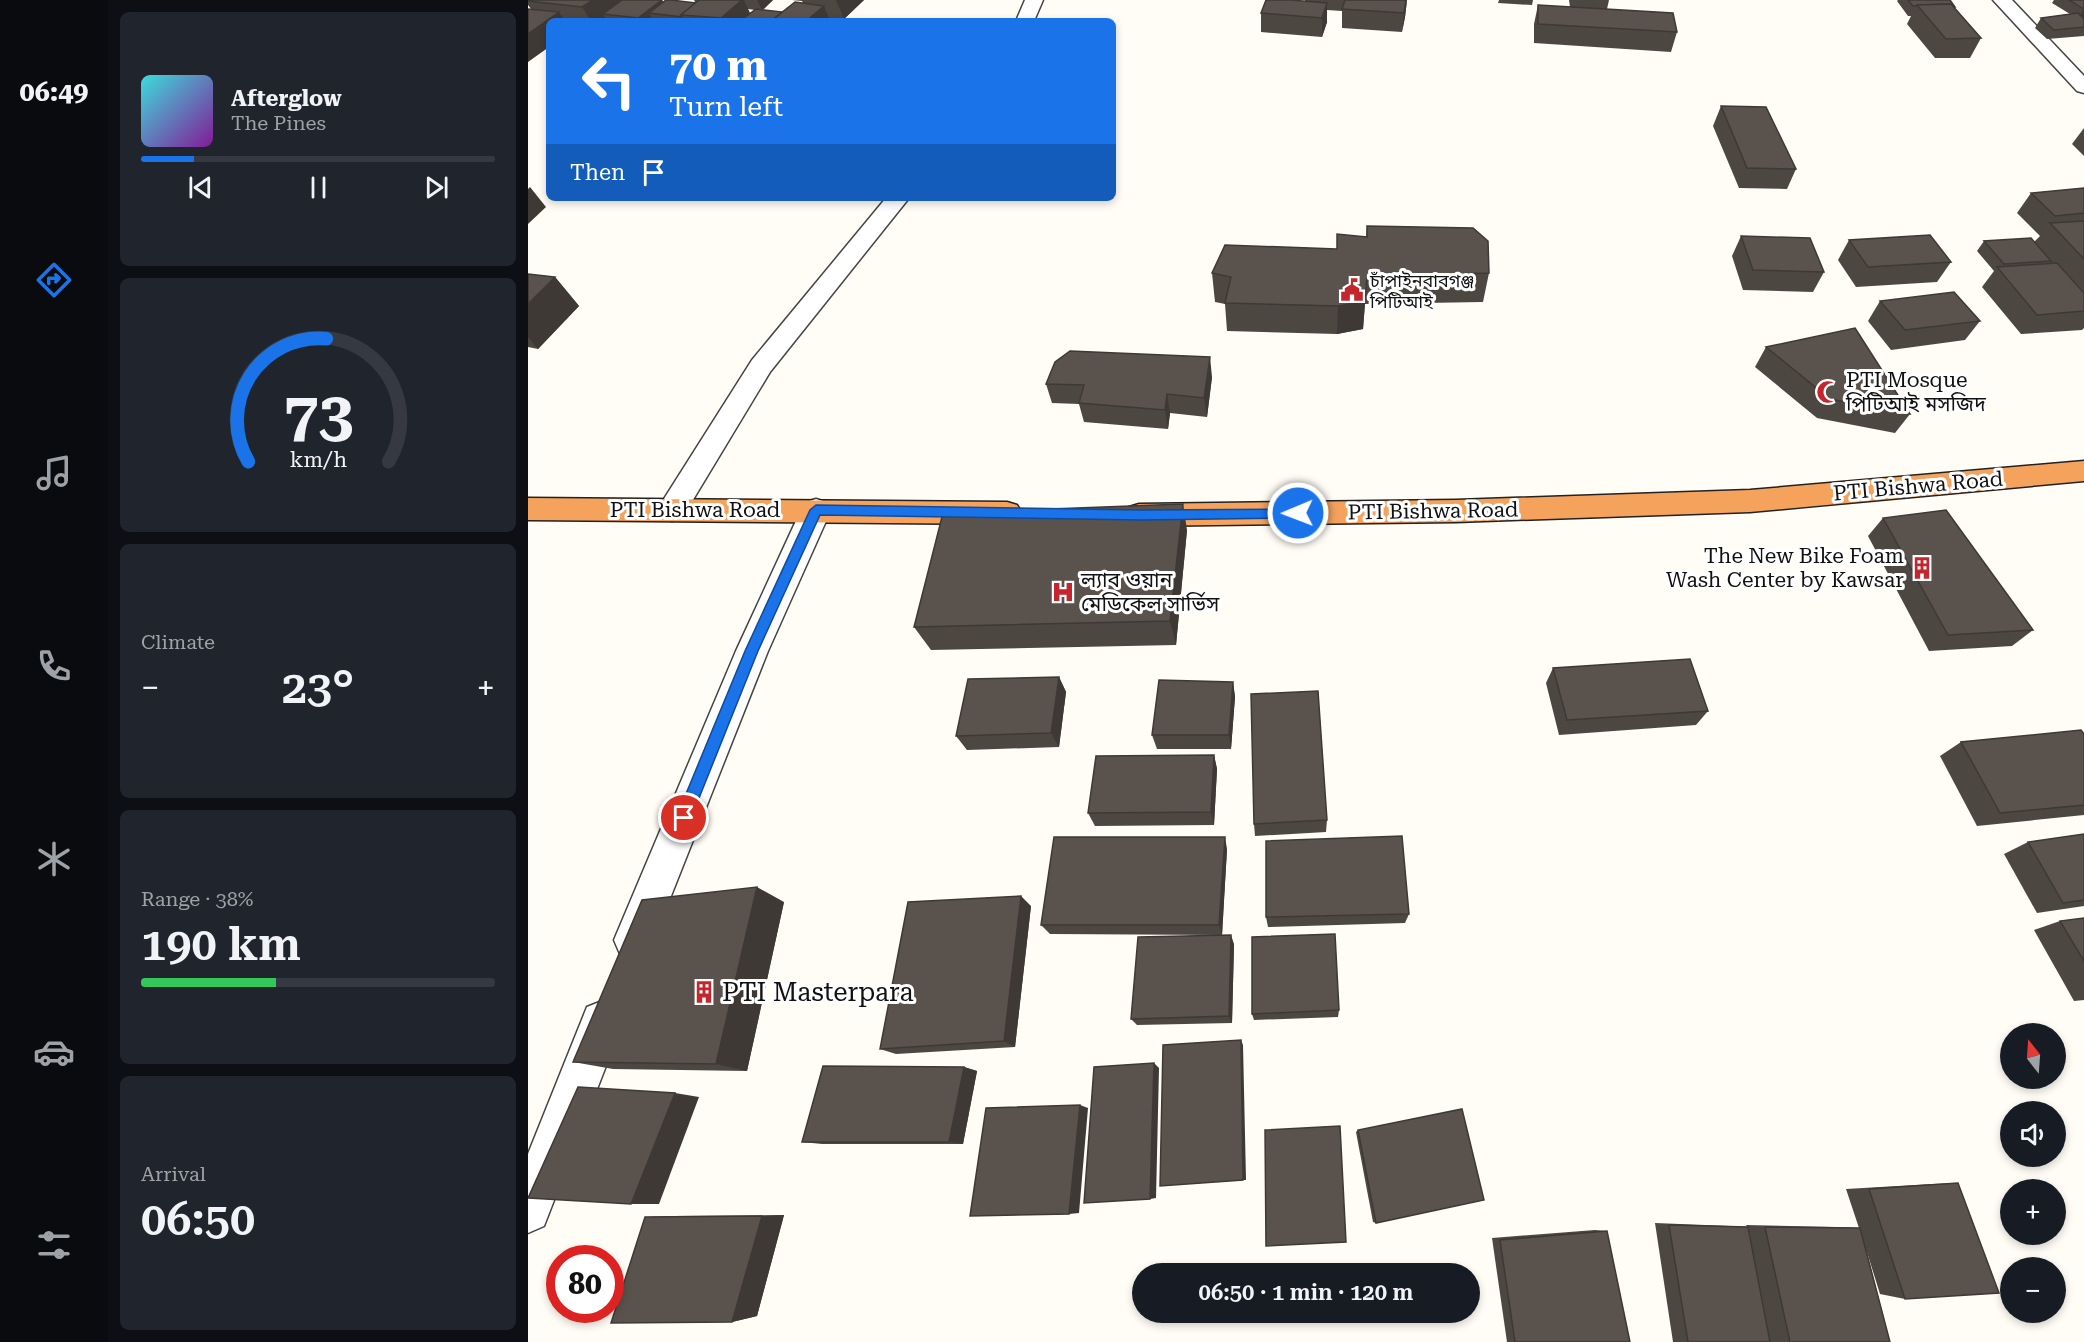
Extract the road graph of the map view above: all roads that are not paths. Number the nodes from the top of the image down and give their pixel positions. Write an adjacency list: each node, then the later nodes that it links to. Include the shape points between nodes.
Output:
1 (1034, 0): 3 (street)
2 (2002, 0): 4 (street)
3 (1026, 18)
4 (2084, 87)
5 (896, 201): 8 (street, via 761,366)
6 (2084, 471): 11 (highway, PTI Bishwa Road, via 1750,501 1456,511)
7 (528, 509): 8 (highway, PTI Bishwa Road)
8 (672, 510): 9 (highway, PTI Bishwa Road)
9 (816, 510): 10 (highway, PTI Bishwa Road); 12 (street, via 752,651)
10 (1036, 513)
11 (1117, 515)
12 (528, 1210)

